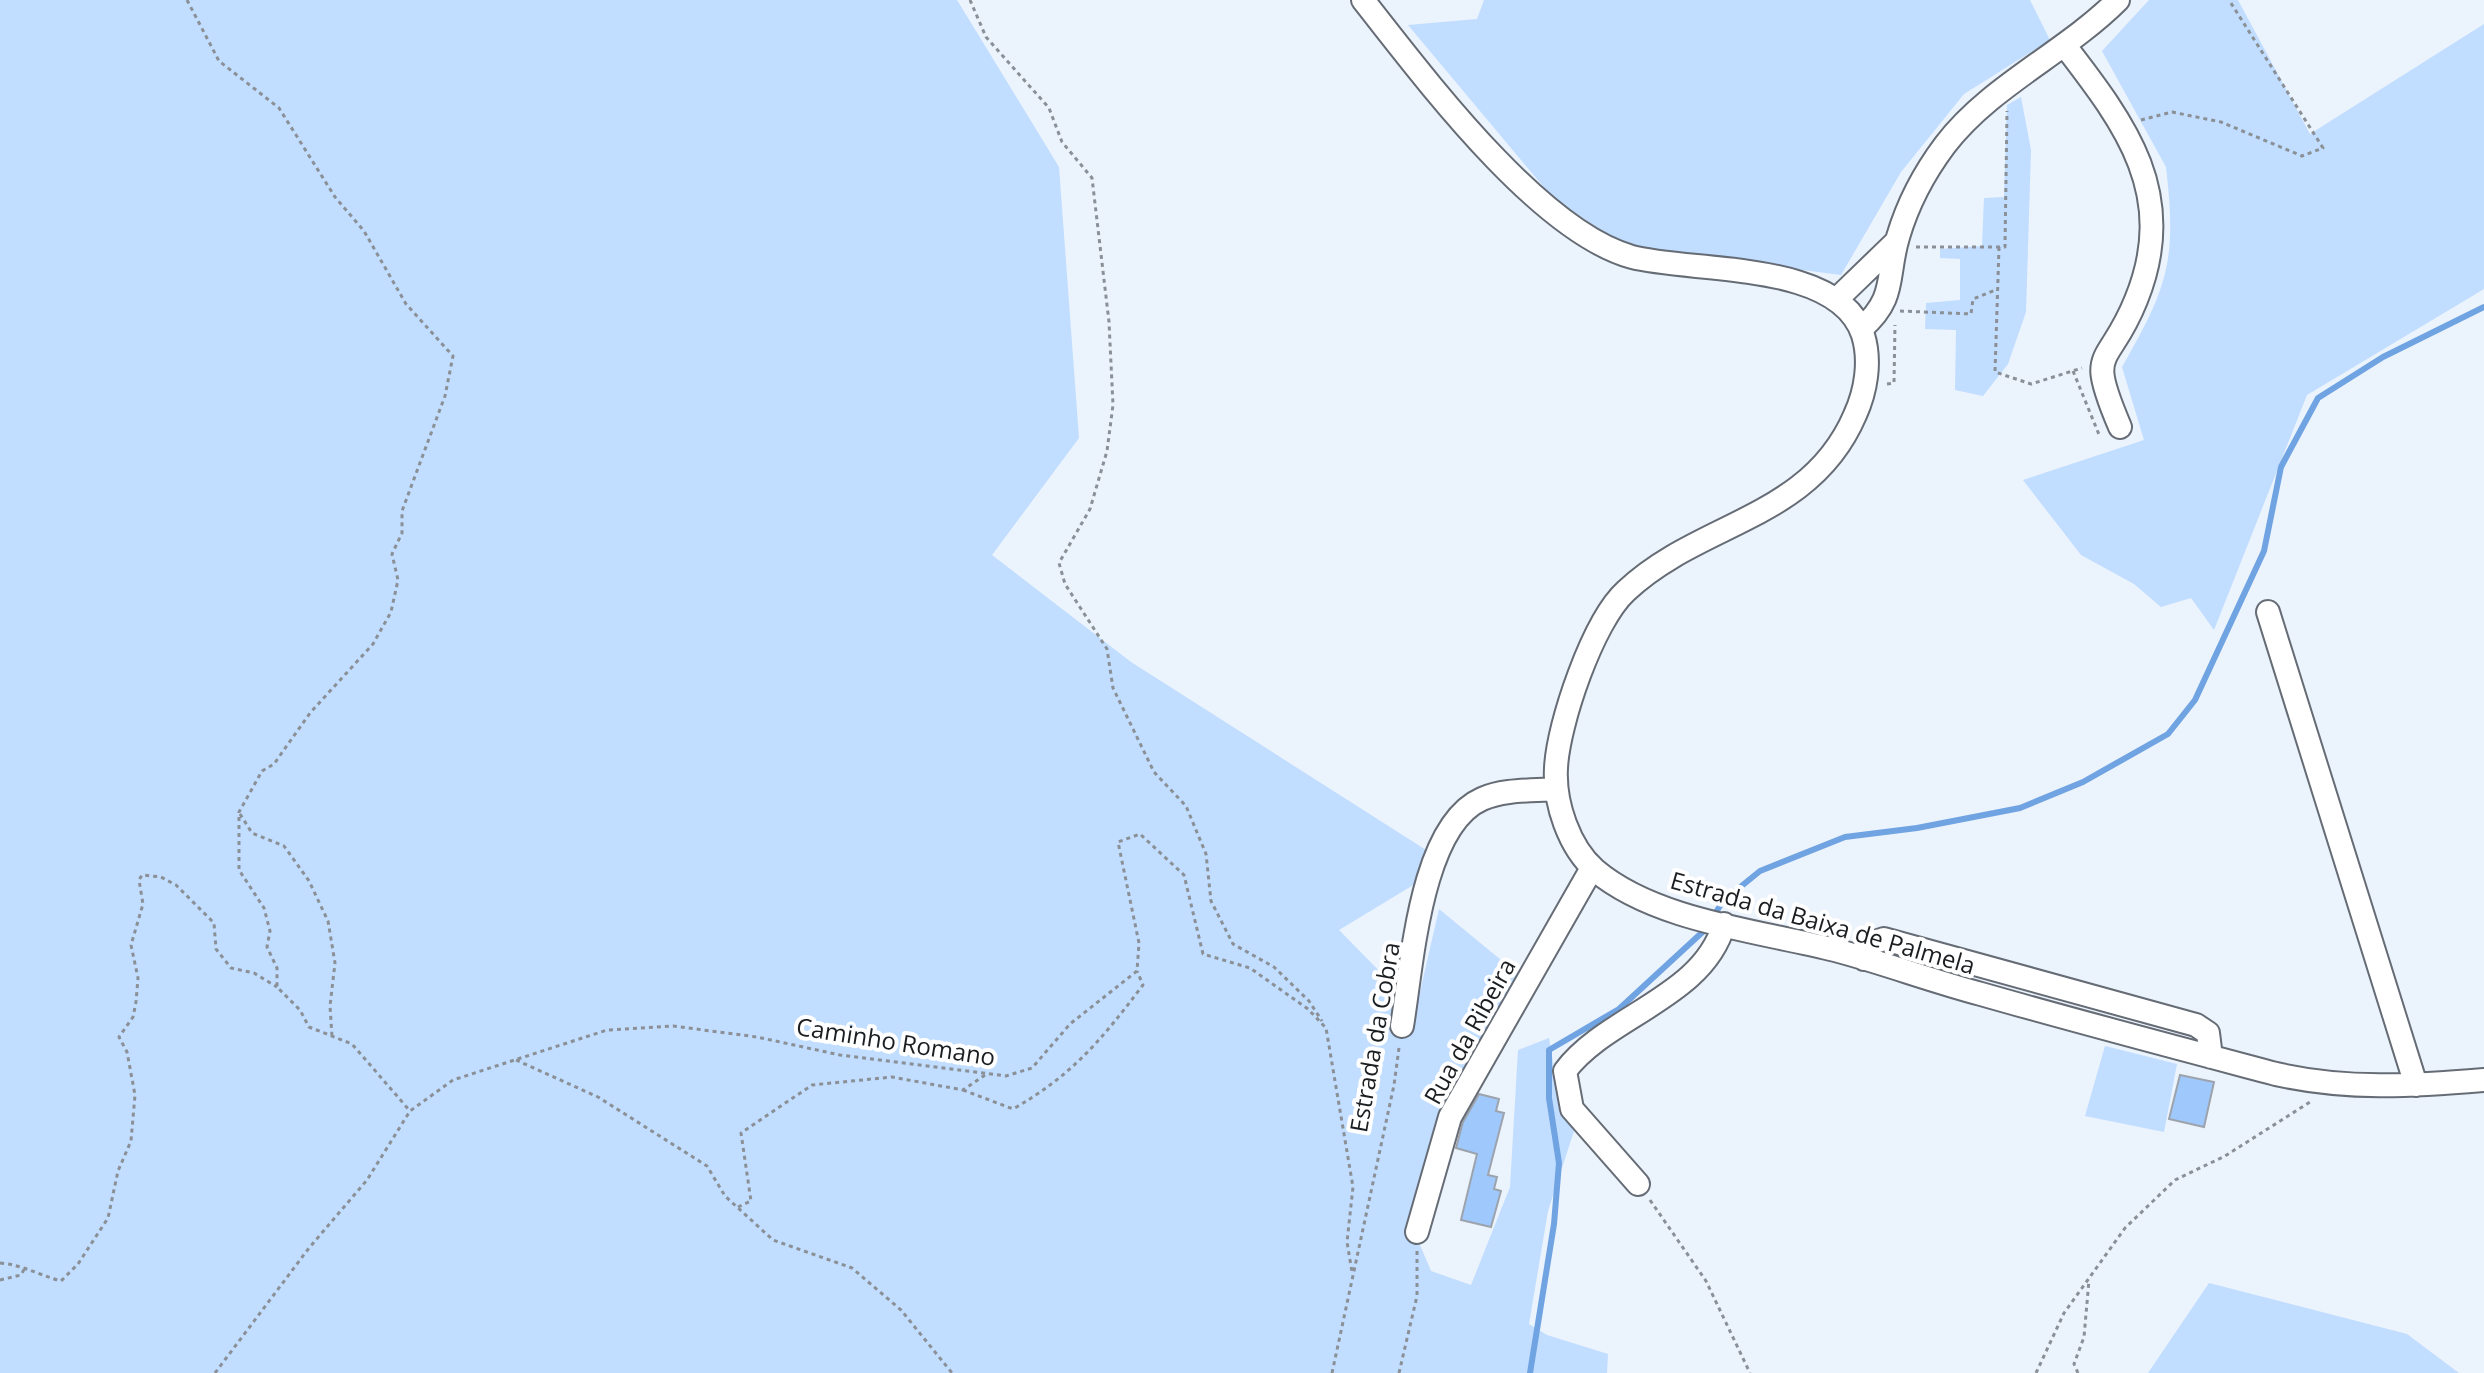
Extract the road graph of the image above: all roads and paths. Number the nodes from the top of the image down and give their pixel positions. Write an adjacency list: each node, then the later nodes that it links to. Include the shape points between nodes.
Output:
1 (187, 0): 21 (path, via 219,61 279,108 335,197 364,231 406,304 453,356 445,396 402,511 402,533 392,554 398,580 391,612 373,644 310,713 274,764 262,771)
2 (970, 0): 27 (path, via 986,37 1049,108 1062,142 1092,178 1113,405 1107,451 1090,509 1059,563 1065,584 1107,649 1113,688 1154,772 1186,806 1206,854 1211,901 1233,944 1274,967 1309,1001)
3 (1363, 0): 13 (street, via 1438,96 1563,222 1629,256 1798,282)
4 (2118, 0): 6 (street)
5 (2229, 0): 8 (path, via 2323,148 2302,156 2221,122 2172,112)
6 (2065, 46): 9 (street, via 1963,124 1916,189); 16 (street, via 2132,140 2149,199 2150,241 2143,280)
7 (1997, 113): 11 (path, via 2007,105 2005,247)
8 (2145, 119)
9 (1897, 241): 13 (street); 14 (street)
10 (1941, 247): 11 (path)
11 (1999, 247): 12 (path)
12 (1998, 289): 14 (path, via 1973,299 1971,314); 16 (path, via 1995,372 2031,384)
13 (1836, 300): 15 (street)
14 (1888, 310): 15 (street); 17 (path, via 1894,383)
15 (1861, 329): 17 (street, Estrada da Baixa de Palmela)
16 (2101, 362): 18 (street, via 2101,380)
17 (1864, 387): 20 (street, Estrada da Baixa de Palmela, via 1835,451 1793,493 1668,561 1621,595 1593,640 1561,735)
18 (2120, 427)
19 (2268, 612): 33 (street)
20 (1556, 789): 22 (street, Estrada da Baixa de Palmela, via 1565,824); 26 (street, Estrada da Cobra, via 1481,799 1452,827 1429,875)
21 (239, 812): 25 (path, via 239,870 264,908); 28 (path, via 252,833 284,846 328,921 335,963)
22 (1592, 868): 23 (street, Estrada da Baixa de Palmela, via 1619,887); 38 (street, Rua da Ribeira, via 1450,1117)
23 (1724, 924): 32 (street, Estrada da Baixa de Palmela, via 2211,1057); 36 (street, via 1719,940 1697,968 1640,1014 1581,1049 1565,1071 1572,1109)
24 (1137, 971): 27 (path, via 1139,943 1118,842 1140,834 1184,875 1203,954 1250,968); 30 (path, Caminho Romano, via 1070,1024 1032,1068 1006,1076); 34 (path, via 1143,985 1054,1086 1013,1109)
25 (277, 987): 28 (path, via 309,1027); 40 (path, via 254,973 231,968 216,949 214,923 205,913 168,881 142,875 143,904 131,945 138,978 136,1002 119,1037 127,1052 134,1117 131,1141 96,1240 61,1281)
26 (1402, 1026): 41 (path, Estrada da Cobra)
27 (1326, 1028): 41 (path, via 1353,1187 1347,1242)
28 (332, 1036): 35 (path, via 352,1044)
29 (516, 1059): 30 (path, Caminho Romano, via 607,1030 673,1026); 35 (path, Caminho Romano, via 453,1080); 37 (path, via 598,1097 707,1166)
30 (987, 1074): 34 (path)
31 (2484, 1080): 33 (street, Estrada da Baixa de Palmela)
32 (2336, 1085): 33 (street, Estrada da Baixa de Palmela); 42 (path, via 2225,1156 2175,1180 2125,1228)
33 (2416, 1085)
34 (963, 1090): 37 (path, via 892,1077 812,1085 741,1133 751,1201)
35 (410, 1111): 44 (path, Caminho Romano, via 367,1180)
36 (1638, 1184): 48 (path, via 1706,1281)
37 (738, 1207): 45 (path, via 773,1240 852,1268 901,1310)
38 (1417, 1232): 47 (path, via 1417,1296)
39 (0, 1263): 40 (path)
40 (26, 1266): 43 (path, via 21,1275)
41 (1352, 1272): 46 (path, Estrada da Cobra)
42 (2089, 1278): 49 (path, via 2064,1313); 50 (path, via 2084,1337 2074,1364)
43 (0, 1280)
44 (215, 1373)
45 (952, 1373)
46 (1332, 1373)
47 (1399, 1373)
48 (1750, 1373)
49 (2036, 1373)
50 (2078, 1373)

